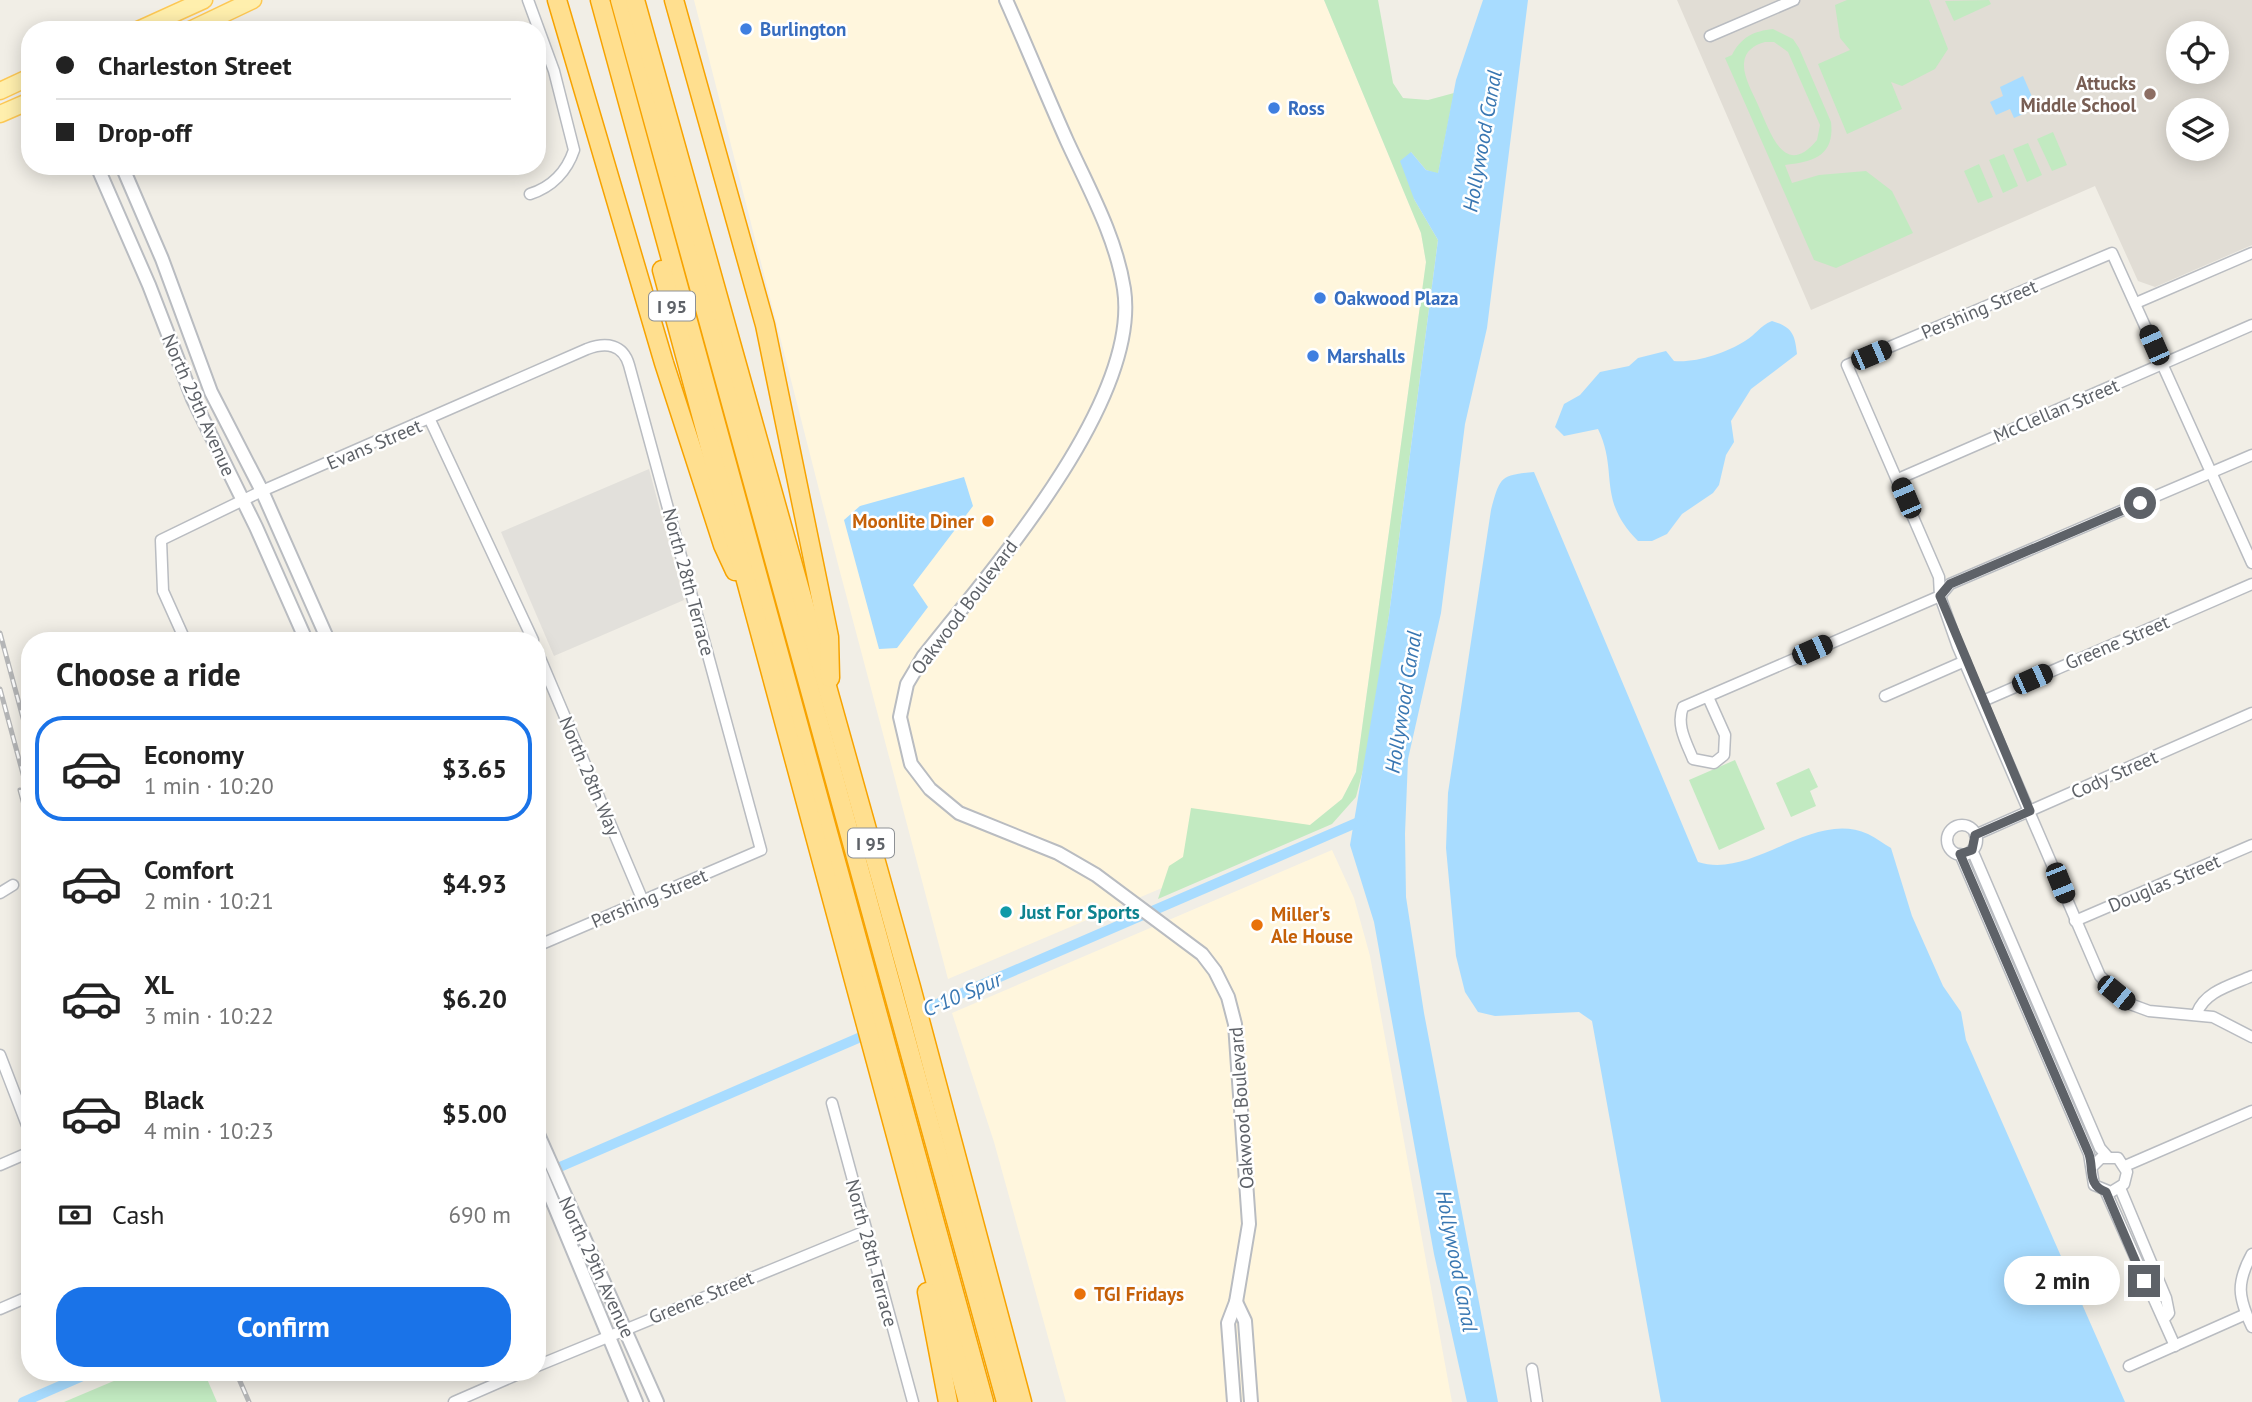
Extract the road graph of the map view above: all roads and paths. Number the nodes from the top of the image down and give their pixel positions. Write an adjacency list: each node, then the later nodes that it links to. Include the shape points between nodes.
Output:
1 (204, 0): 12 (main road)
2 (253, 0): 13 (main road)
3 (528, 0): 14 (street)
4 (557, 0): 38 (highway, via 664,363 723,545)
5 (587, 0): 38 (highway, I 95)
6 (600, 0): 62 (highway)
7 (621, 0): 65 (highway, via 895,995)
8 (635, 0): 47 (highway, I 95)
9 (674, 0): 47 (highway, via 765,325 829,637)
10 (1006, 0): 84 (street, Oakwood Boulevard, via 1108,232 1125,292 1123,346 1116,370 1046,500 923,657 907,684 900,717 903,739 911,764 930,789 959,813 1058,853 1096,875 1202,954 1215,971 1235,1024 1249,1224)
11 (1794, 0): 15 (street)
12 (158, 21)
13 (209, 21)
14 (536, 21)
15 (1710, 36)
16 (546, 49): 23 (street, via 574,150 561,174)
17 (21, 82): 18 (main road)
18 (0, 90)
19 (21, 105): 20 (main road)
20 (0, 114)
21 (101, 175): 34 (street, North 29th Avenue, via 193,399)
22 (126, 175): 33 (street, North 29th Avenue, via 211,392)
23 (530, 194)
24 (2252, 253): 25 (street)
25 (2136, 303): 28 (street); 32 (street, Pershing Street, via 2112,253 1847,365)
26 (2252, 326): 28 (street, McClellan Street)
27 (587, 349): 29 (street, Evans Street); 53 (street, North 28th Terrace, via 606,344 619,348 627,358)
28 (2163, 364): 31 (street); 32 (street, McClellan Street)
29 (430, 420): 33 (street, Evans Street); 42 (street)
30 (2252, 455): 31 (street)
31 (2211, 472): 35 (street); 37 (street, via 1950,584)
32 (1898, 479): 37 (street, via 1939,577)
33 (262, 491): 34 (street, Evans Street); 41 (street, North 29th Avenue)
34 (242, 501): 39 (street, Evans Street, via 161,540 163,591); 40 (street, North 29th Avenue)
35 (2252, 563)
36 (2252, 584): 48 (street, Greene Street)
37 (1940, 596): 43 (street); 46 (street)
38 (754, 613): 62 (highway, I 95)
39 (181, 632)
40 (302, 632)
41 (324, 632)
42 (529, 632)
43 (1965, 661): 45 (street); 48 (street)
44 (546, 672): 58 (street, North 28th Way)
45 (1885, 696)
46 (1709, 697): 46 (street, via 1726,745 1724,755 1714,763 1693,759 1679,716 1683,707)
47 (830, 699): 65 (highway, I 95, via 911,987)
48 (1983, 701): 50 (street)
49 (2252, 713): 50 (street, Cody Street)
50 (2030, 811): 51 (street, Cody Street); 59 (street)
51 (1975, 835): 54 (street); 55 (street, via 1965,826 1949,833 1949,847)
52 (2252, 845): 59 (street, Douglas Street)
53 (761, 850): 58 (street, Pershing Street)
54 (1972, 850): 55 (street); 71 (street)
55 (1960, 854): 74 (street)
56 (13, 885): 57 (street)
57 (0, 892)
58 (643, 901): 60 (street, Pershing Street)
59 (2075, 921): 63 (street, via 2100,976 2130,1004)
60 (546, 942)
61 (2252, 976): 63 (street, via 2203,1000)
62 (869, 1007): 66 (highway, I 95)
63 (2197, 1013): 64 (street)
64 (2252, 1037)
65 (916, 1039): 88 (highway, I 95); 105 (highway)
66 (881, 1054): 80 (highway, I 95); 104 (highway)
67 (0, 1055): 69 (street)
68 (832, 1103): 81 (street, North 28th Terrace)
69 (21, 1110)
70 (2250, 1112): 75 (street)
71 (2107, 1156): 74 (street); 75 (street, via 2118,1158)
72 (21, 1157): 73 (street)
73 (0, 1165)
74 (2093, 1166): 79 (street, via 2091,1179)
75 (2125, 1166): 78 (street, via 2126,1178)
76 (546, 1172): 77 (street, North 29th Avenue)
77 (550, 1179): 90 (street, North 29th Avenue); 91 (street, North 29th Avenue)
78 (2120, 1188): 79 (street); 87 (street, via 2166,1297 2169,1313)
79 (2106, 1192): 87 (street)
80 (916, 1209): 102 (highway, via 915,1237); 103 (highway, I 95)
81 (866, 1231): 90 (street, Greene Street); 101 (street, North 28th Terrace)
82 (2252, 1254): 86 (street, via 2240,1275)
83 (21, 1300): 85 (street)
84 (1236, 1302): 108 (street, Oakwood Boulevard, via 1228,1323); 109 (street, Oakwood Boulevard, via 1245,1321)
85 (0, 1309)
86 (2246, 1314): 89 (street); 92 (street)
87 (2164, 1319): 92 (street)
88 (1000, 1320): 106 (highway, I 95); 107 (highway)
89 (2252, 1327)
90 (625, 1328): 91 (street, Greene Street); 100 (street, North 29th Avenue)
91 (607, 1335): 93 (street, Greene Street); 99 (street, North 29th Avenue)
92 (2175, 1346): 94 (street)
93 (546, 1362)
94 (2129, 1366)
95 (1531, 1369): 110 (street)
96 (507, 1381): 97 (street)
97 (478, 1397): 98 (street)
98 (454, 1402)
99 (636, 1402)
100 (657, 1402)
101 (913, 1402)
102 (948, 1402)
103 (968, 1402)
104 (984, 1402)
105 (1006, 1402)
106 (1022, 1402)
107 (1028, 1402)
108 (1234, 1402)
109 (1251, 1402)
110 (1537, 1402)

